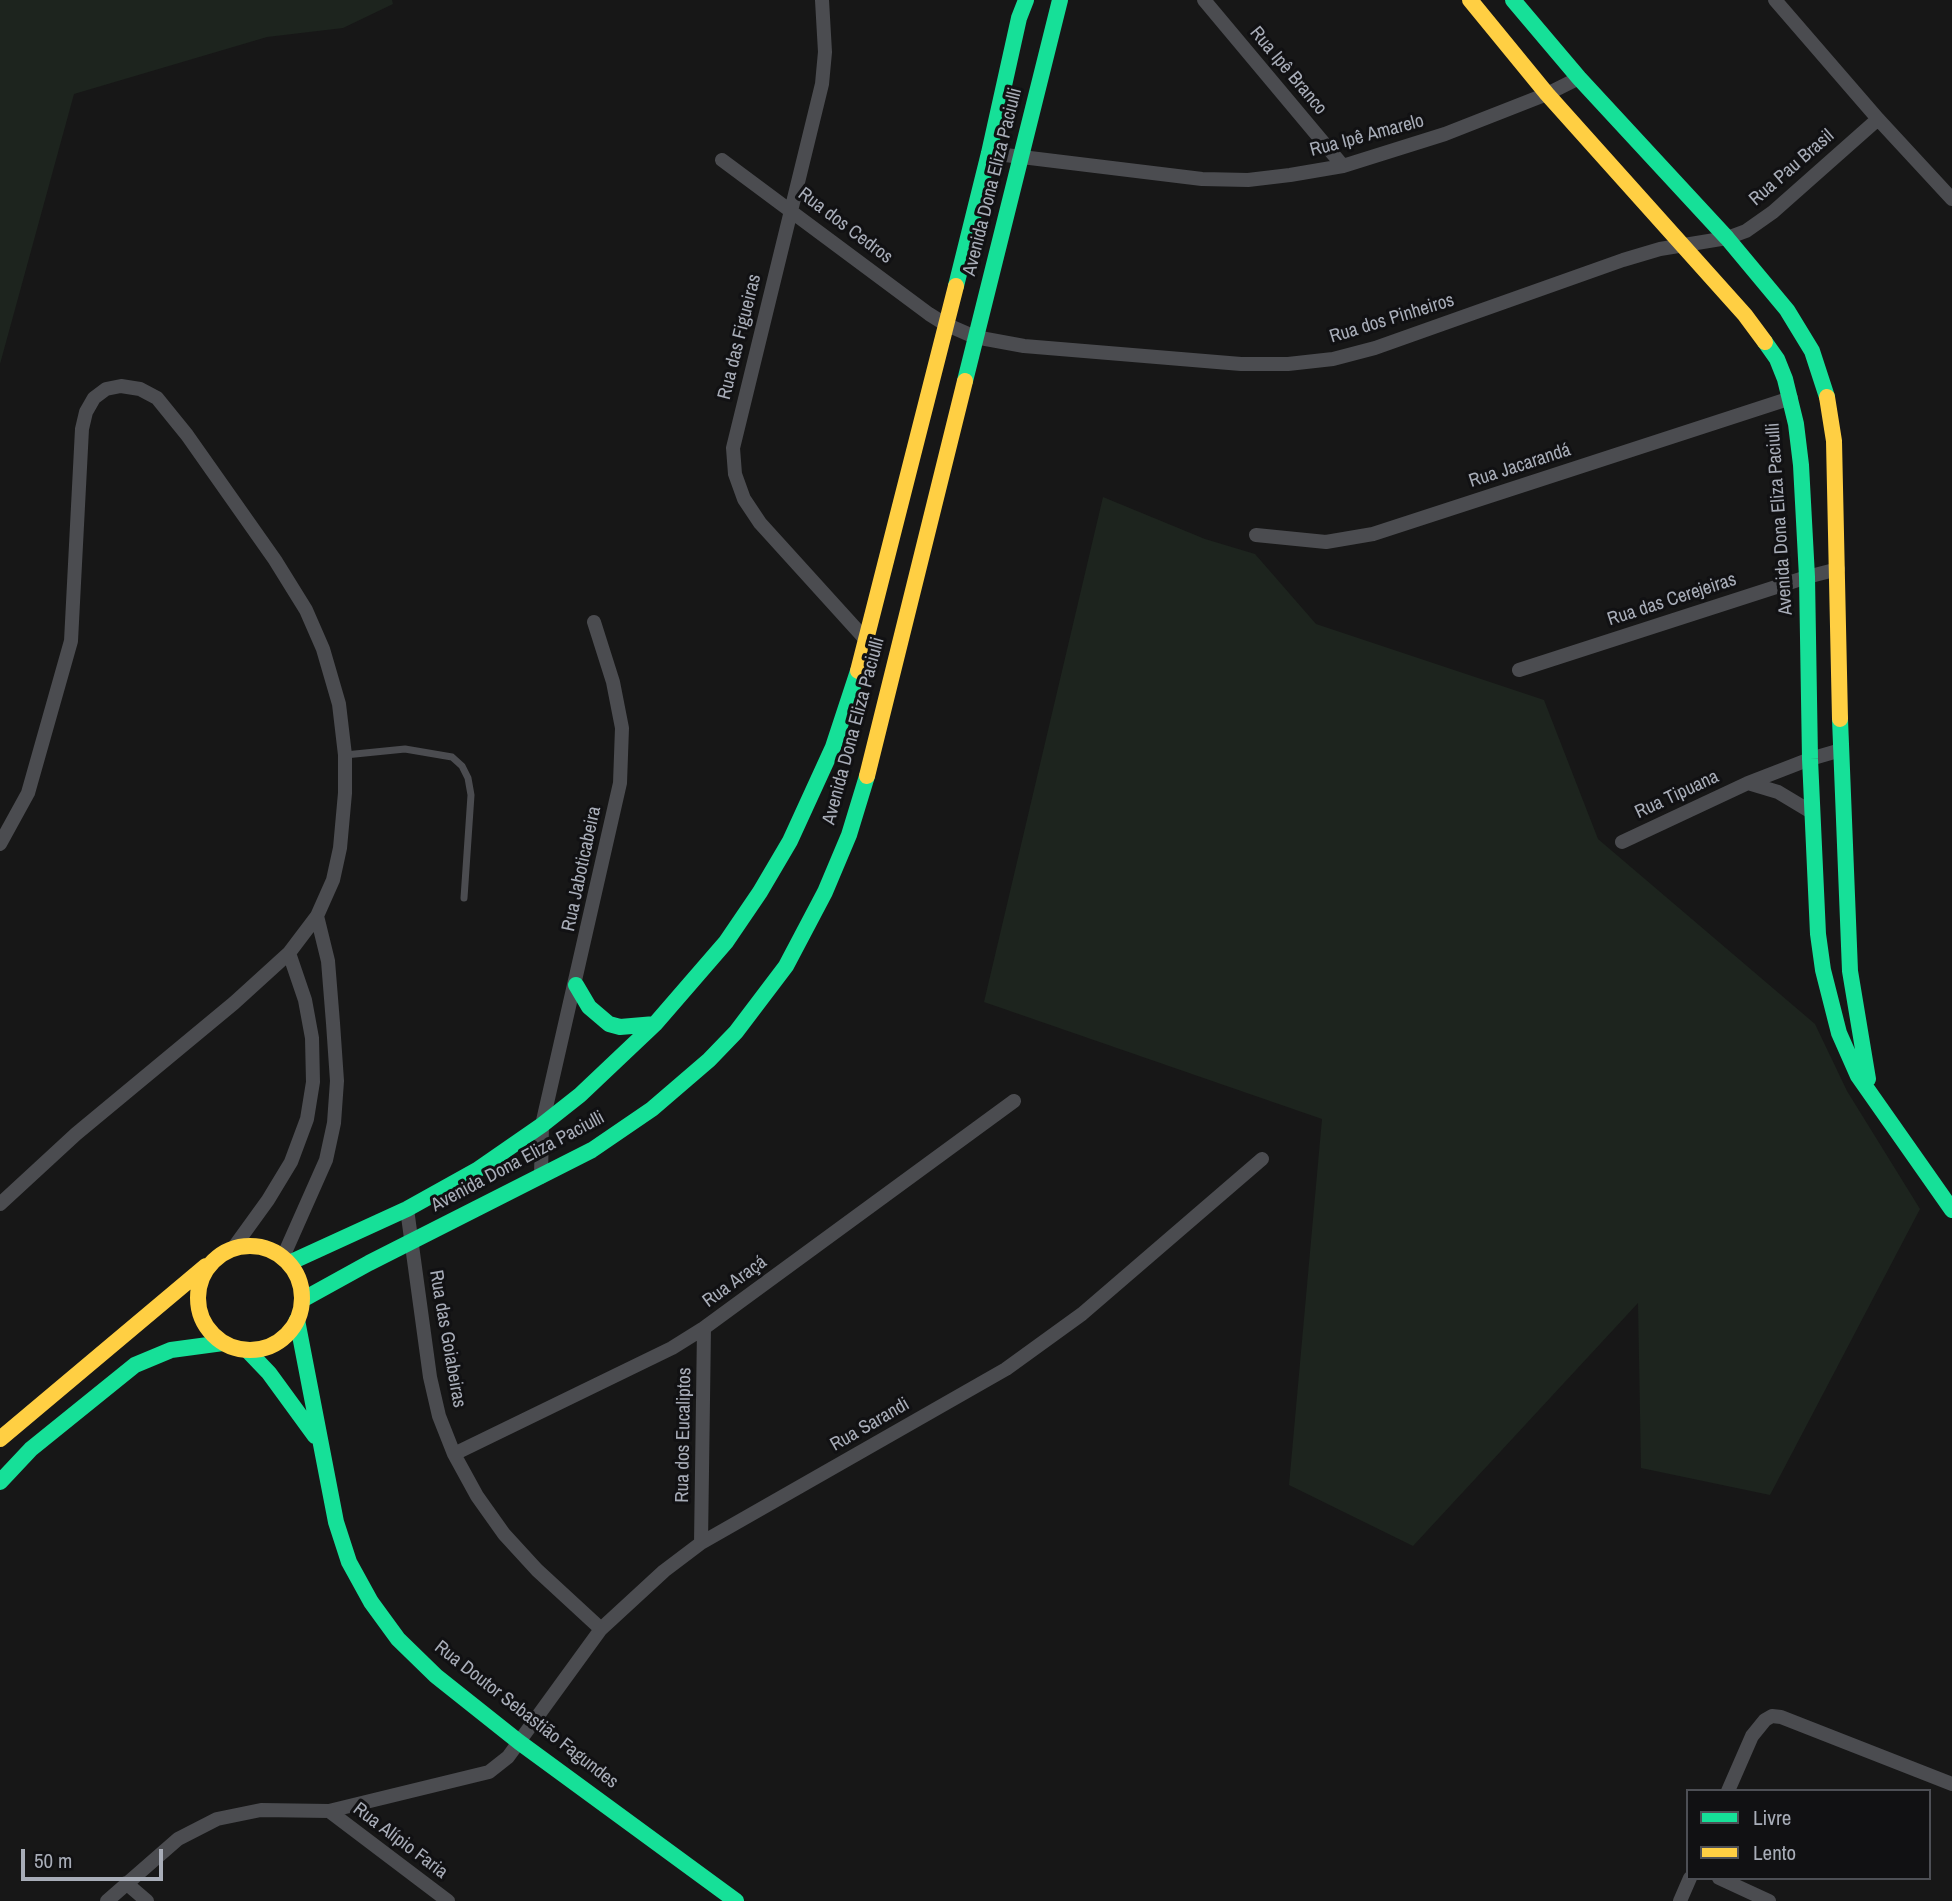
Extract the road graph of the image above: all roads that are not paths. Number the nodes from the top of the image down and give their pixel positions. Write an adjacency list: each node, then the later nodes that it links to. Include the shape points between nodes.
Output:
1 (822, 0): 18 (street, Rua das Figueiras, via 822,84)
2 (1011, 0): 9 (street)
3 (1026, 0): 9 (street, Avenida Dona Eliza Paciulli)
4 (1060, 0): 14 (street, Avenida Dona Eliza Paciulli)
5 (1204, 0): 16 (street, Rua Ipê Branco)
6 (1470, 0): 11 (street, Avenida Dona Eliza Paciulli)
7 (1513, 0): 10 (street, Avenida Dona Eliza Paciulli)
8 (1776, 0): 12 (street)
9 (1019, 18): 13 (street, Avenida Dona Eliza Paciulli)
10 (1579, 78): 11 (street, Rua Ipê Amarelo); 19 (street, Avenida Dona Eliza Paciulli)
11 (1547, 94): 16 (street, Rua Ipê Amarelo, via 1445,134); 20 (street, Avenida Dona Eliza Paciulli)
12 (1878, 119): 17 (street); 19 (street, Rua Pau Brasil, via 1766,217)
13 (989, 153): 14 (street, Rua Ipê Amarelo); 21 (street, Avenida Dona Eliza Paciulli)
14 (1020, 158): 16 (street, Rua Ipê Amarelo, via 1213,180 1248,180); 22 (street, Avenida Dona Eliza Paciulli)
15 (722, 160): 18 (street, Rua dos Cedros)
16 (1343, 166)
17 (1952, 199)
18 (792, 210): 21 (street, Rua dos Cedros); 28 (street, Rua das Figueiras, via 737,423 735,474 760,523)
19 (1727, 238): 20 (street, Rua Pau Brasil); 25 (street, Avenida Dona Eliza Paciulli, via 1787,310 1812,351 1825,386 1833,441)
20 (1684, 245): 22 (street, Rua dos Pinheiros, via 1623,260 1332,359 1241,364 1024,346); 23 (street, Avenida Dona Eliza Paciulli, via 1764,339)
21 (945, 324): 22 (street, Rua dos Cedros); 28 (street, Avenida Dona Eliza Paciulli)
22 (975, 337): 46 (street, Avenida Dona Eliza Paciulli, via 866,781 849,835 808,928 761,1001 709,1059 625,1128)
23 (1791, 398): 24 (street, Rua Jacarandá, via 1373,534 1326,542); 26 (street, Avenida Dona Eliza Paciulli, via 1801,466)
24 (1256, 535)
25 (1838, 569): 26 (street, Rua das Cerejeiras); 30 (street, Avenida Dona Eliza Paciulli)
26 (1807, 577): 29 (street, Rua das Cerejeiras); 32 (street, Avenida Dona Eliza Paciulli)
27 (594, 622): 40 (street, Rua Jaboticabeira, via 622,728 620,783)
28 (867, 640): 41 (street, Avenida Dona Eliza Paciulli, via 833,747 790,841 726,942)
29 (1520, 670)
30 (1841, 750): 32 (street, Rua Tipuana); 42 (street, Avenida Dona Eliza Paciulli, via 1850,971)
31 (345, 755): 36 (street, via 339,704 323,649 306,610 275,560 157,398 140,388 106,389 94,398 82,429 71,641 28,793); 37 (lane, via 405,749 452,757 462,766 471,795); 38 (street, via 340,848)
32 (1810, 759): 33 (street, Rua Tipuana); 34 (street, Avenida Dona Eliza Paciulli)
33 (1748, 783): 34 (street, Rua Tipuana, via 1778,792); 35 (street, Rua Tipuana)
34 (1813, 813): 42 (street, Avenida Dona Eliza Paciulli, via 1818,934 1830,1005 1848,1057)
35 (1622, 842)
36 (0, 844)
37 (464, 898)
38 (317, 916): 39 (street); 53 (street, via 328,961 337,1081 334,1122 326,1160)
39 (289, 953): 47 (street); 51 (street, via 312,1038 313,1082 307,1119 291,1162)
40 (576, 985): 41 (street, via 590,1007 609,1024); 44 (street, Rua Jaboticabeira)
41 (655, 1024): 44 (street, Avenida Dona Eliza Paciulli)
42 (1873, 1098): 49 (street, Avenida Dona Eliza Paciulli)
43 (1014, 1101): 56 (street, Rua Araçá)
44 (542, 1125): 46 (street, Rua Jaboticabeira); 48 (street, Avenida Dona Eliza Paciulli, via 477,1170)
45 (1262, 1159): 63 (street, Rua Sarandi, via 1082,1314 1006,1369)
46 (541, 1177): 50 (street, Avenida Dona Eliza Paciulli)
47 (0, 1204)
48 (407, 1209): 50 (street, Rua das Goiabeiras); 53 (street, Avenida Dona Eliza Paciulli)
49 (1952, 1210)
50 (412, 1242): 54 (street, Avenida Dona Eliza Paciulli); 61 (street, Rua das Goiabeiras, via 430,1377)
51 (234, 1247): 52 (street); 53 (street, via 268,1249)
52 (215, 1258): 57 (street, via 201,1278 197,1302 205,1326); 59 (street)
53 (286, 1260): 54 (street, via 299,1280)
54 (302, 1300): 55 (street)
55 (297, 1320): 58 (street, via 285,1337 267,1347); 60 (street, Rua Doutor Sebastião Fagundes)
56 (704, 1328): 61 (street, Rua Araçá, via 645,1363); 63 (street, Rua dos Eucaliptos)
57 (223, 1343): 58 (street); 62 (street, via 171,1350 135,1365 31,1449)
58 (247, 1350): 60 (street, Rua Doutor Sebastião Fagundes)
59 (0, 1439)
60 (319, 1441): 65 (street, Rua Doutor Sebastião Fagundes, via 336,1522 349,1562 371,1602 398,1639 436,1676)
61 (454, 1454): 64 (street, Rua das Goiabeiras, via 504,1534)
62 (0, 1482)
63 (701, 1543): 64 (street, Rua Sarandi)
64 (601, 1629): 65 (street, Rua Sarandi)
65 (519, 1742): 68 (street, Rua Sarandi, via 489,1772); 75 (street, Rua Doutor Sebastião Fagundes)
66 (1952, 1784): 67 (street, via 1772,1716 1752,1736)
67 (1729, 1789)
68 (329, 1811): 71 (street, Rua Sarandi, via 261,1810 217,1819 178,1839); 74 (street, Rua Alípio Faria)
69 (1689, 1880): 76 (street)
70 (1723, 1880): 77 (street)
71 (126, 1883): 72 (street, Rua Sarandi); 73 (street)
72 (107, 1901)
73 (147, 1901)
74 (448, 1901)
75 (736, 1901)
76 (1680, 1901)
77 (1769, 1901)

